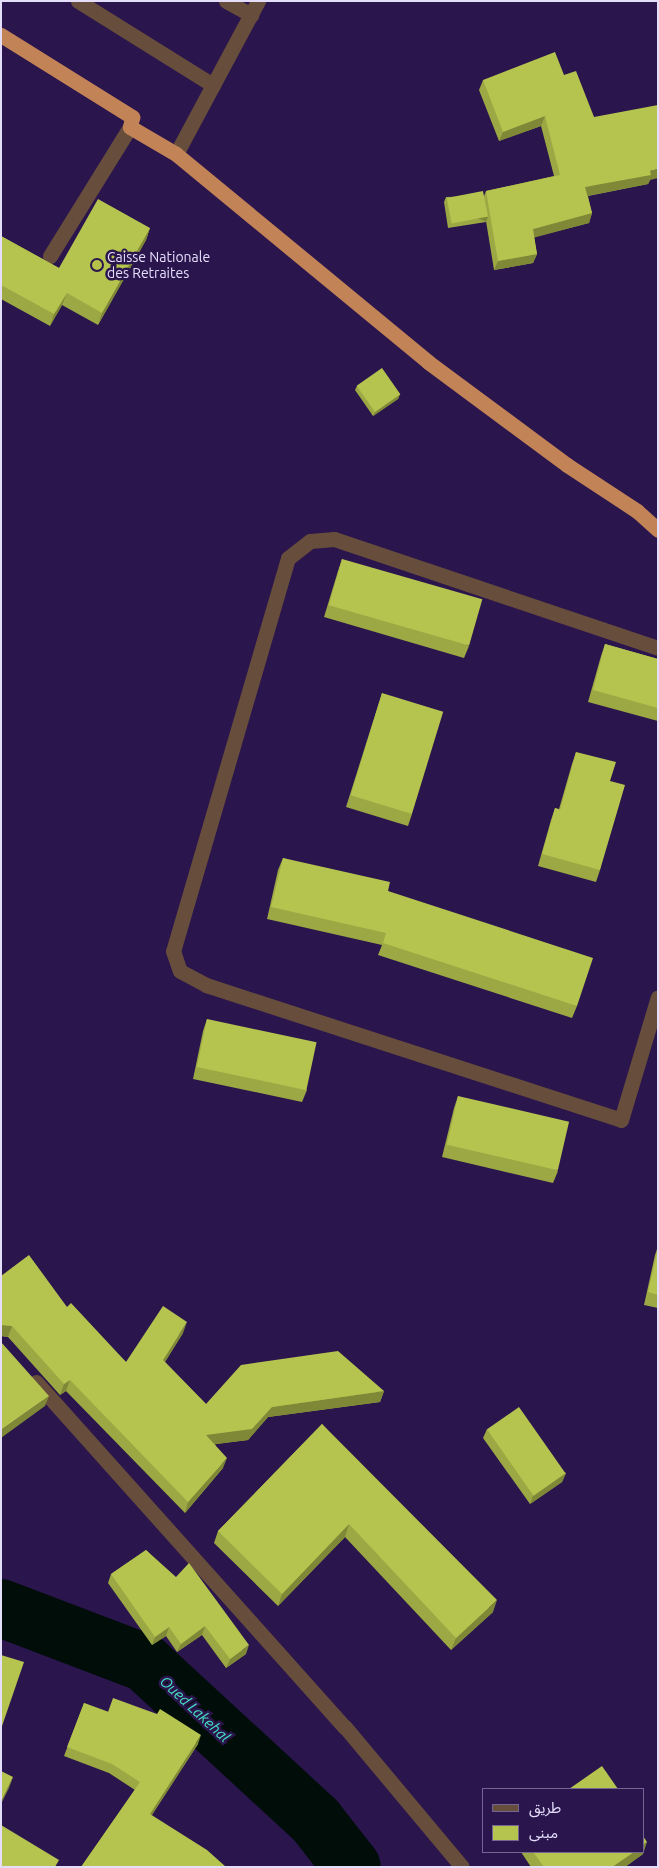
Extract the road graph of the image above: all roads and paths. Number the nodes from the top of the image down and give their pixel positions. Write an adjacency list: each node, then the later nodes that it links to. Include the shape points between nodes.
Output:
1 (78, 1): 6 (street)
2 (226, 1): 4 (street)
3 (258, 1): 4 (street)
4 (251, 15): 6 (street)
5 (1, 35): 7 (highway, via 132,117)
6 (213, 85): 8 (street)
7 (130, 127): 8 (highway); 9 (street)
8 (176, 154): 10 (highway, via 428,362 567,465)
9 (50, 256)
10 (637, 511): 11 (highway); 12 (highway)
11 (658, 514)
12 (658, 530)
13 (658, 648): 14 (street, via 334,539 310,541 288,558 173,951 180,971 206,985 621,1120)
14 (658, 997)
15 (28, 1372): 16 (street, via 345,1727)
16 (462, 1867)

